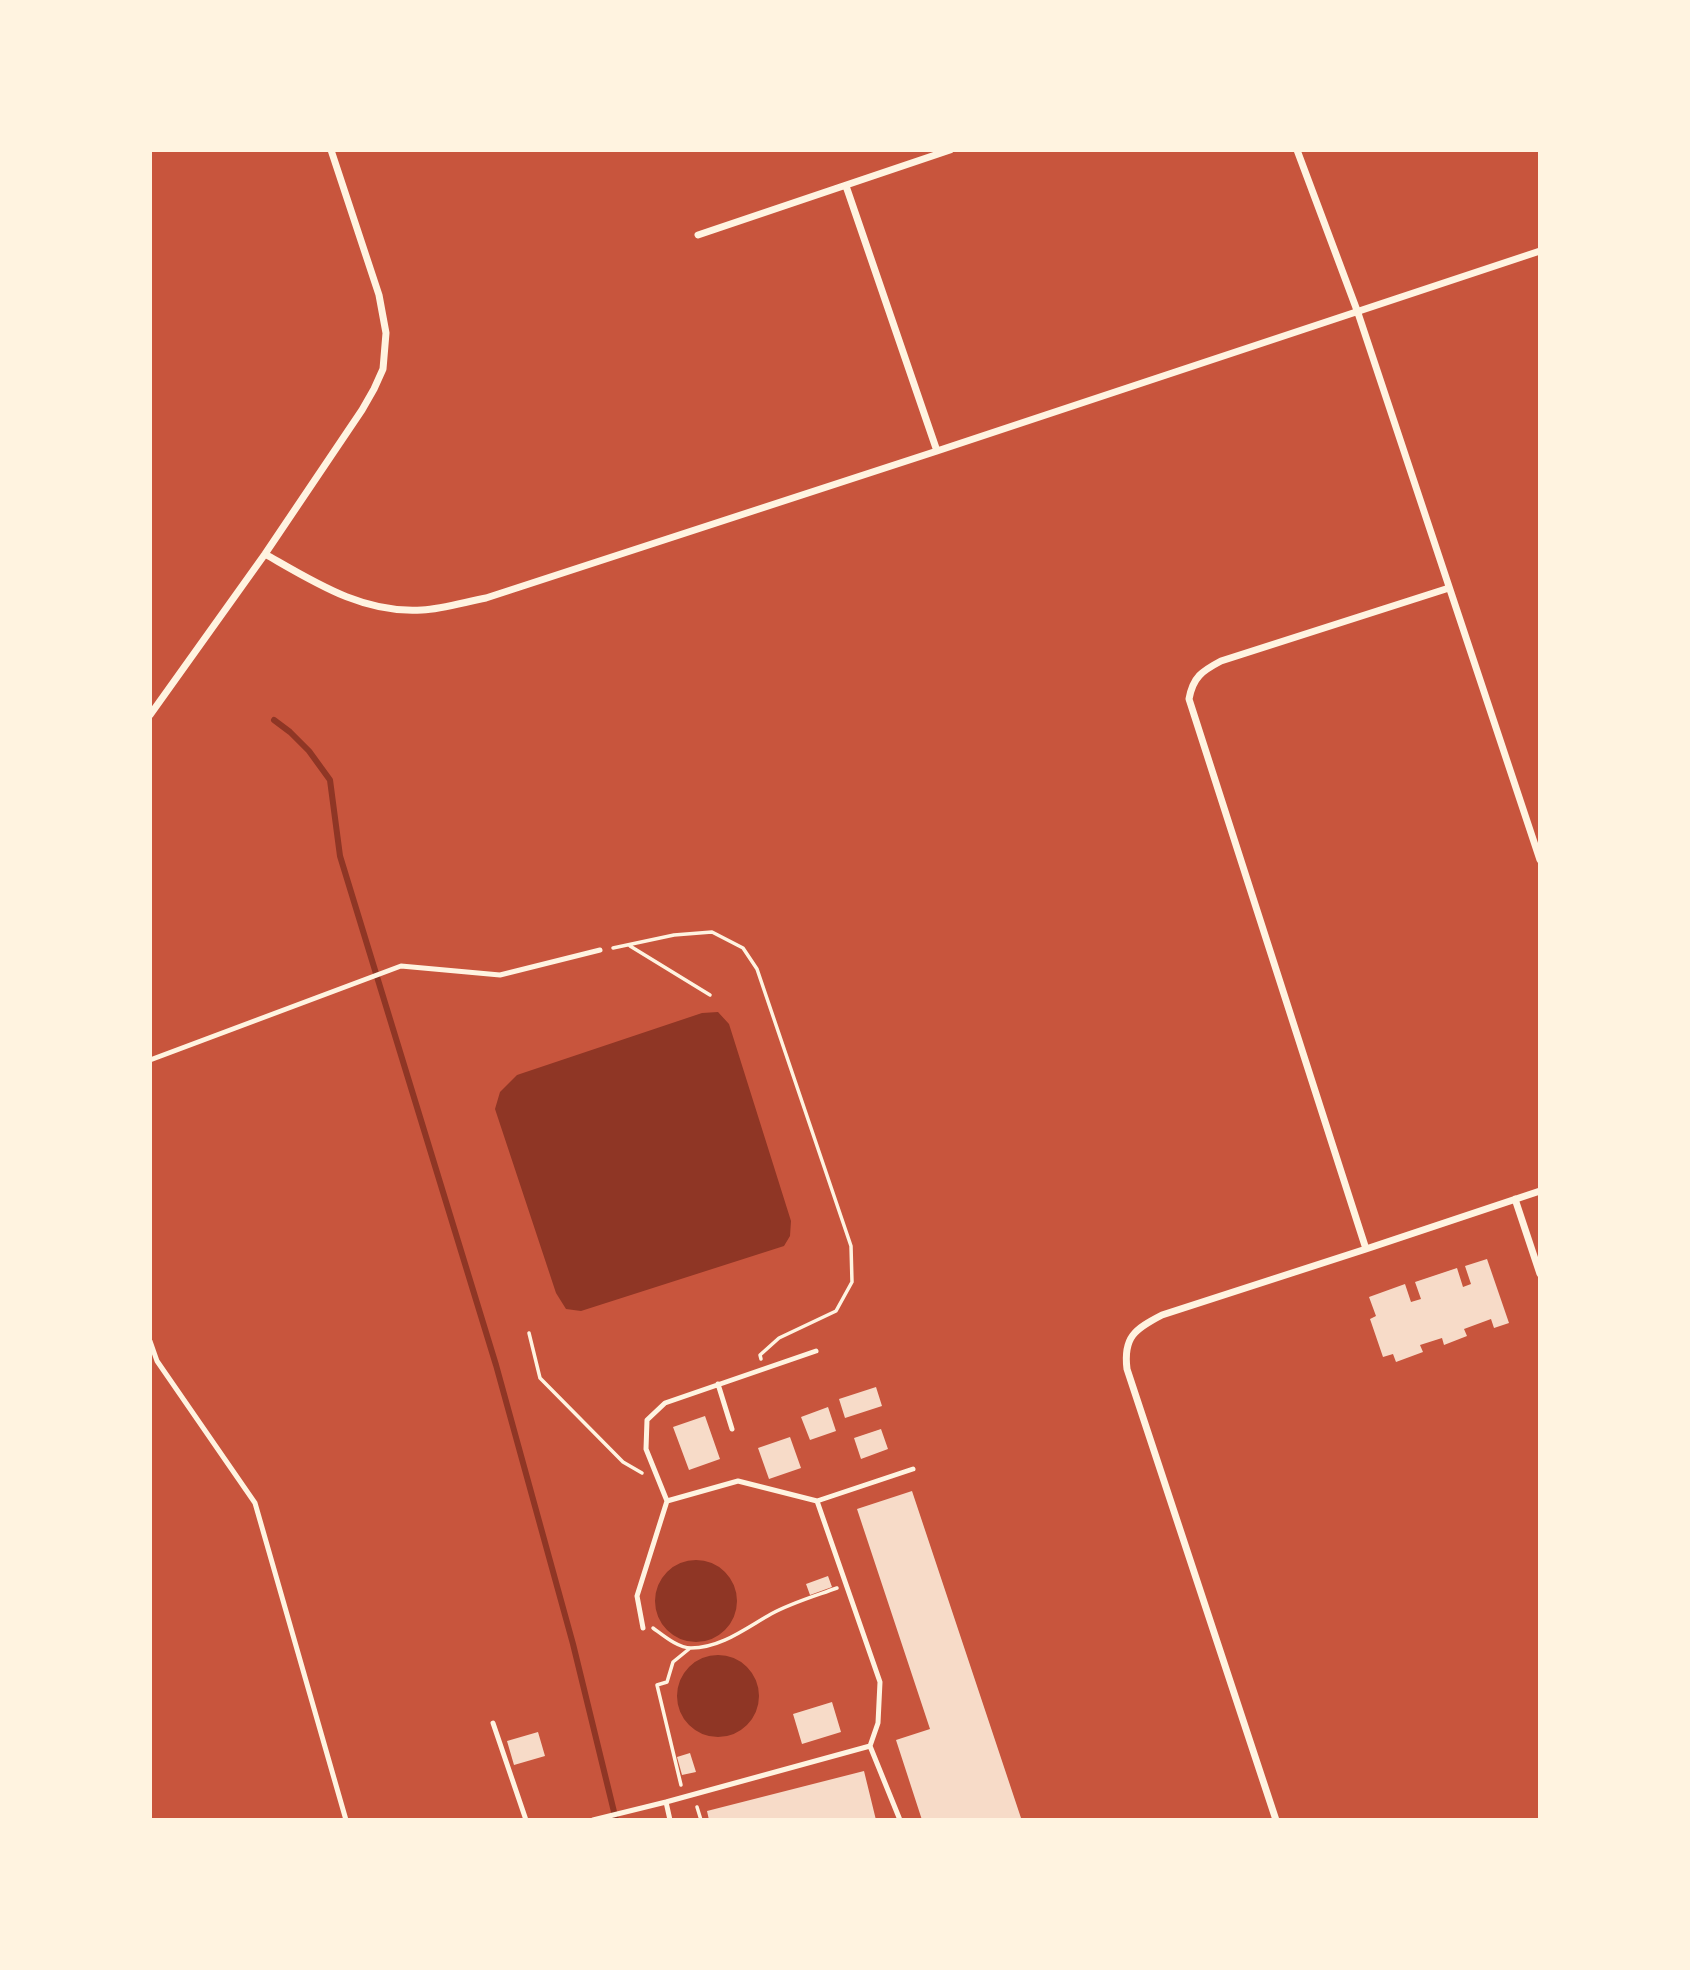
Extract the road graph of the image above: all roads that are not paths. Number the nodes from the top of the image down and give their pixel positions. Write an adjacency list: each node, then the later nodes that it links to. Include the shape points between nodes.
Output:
1 (331, 150): 9 (street, via 379,295 386,333 383,369 362,410)
2 (950, 150): 4 (street)
3 (1297, 150): 7 (street)
4 (846, 186): 5 (street); 8 (street)
5 (698, 235)
6 (1539, 251): 7 (street)
7 (1358, 313): 8 (street); 10 (street)
8 (937, 452): 9 (street, via 486,598 422,610 355,602)
9 (265, 554): 11 (street)
10 (1449, 588): 12 (street); 17 (street, via 1221,662 1196,678 1189,699)
11 (150, 715)
12 (1539, 860)
13 (600, 950): 14 (lane, via 500,975 401,966)
14 (150, 1060)
15 (1539, 1191): 16 (street)
16 (1515, 1199): 17 (street); 18 (street)
17 (1366, 1249): 35 (street, via 1162,1315 1136,1331 1125,1353)
18 (1539, 1274)
19 (150, 1341): 30 (lane, via 157,1361 255,1503)
20 (816, 1350): 21 (lane)
21 (718, 1384): 22 (lane); 24 (lane, via 665,1403 648,1420 646,1449)
22 (732, 1429)
23 (913, 1469): 25 (lane)
24 (667, 1501): 25 (lane, via 738,1481); 26 (lane, via 636,1596)
25 (817, 1501): 28 (lane, via 880,1682 878,1723)
26 (643, 1628)
27 (493, 1723): 31 (lane)
28 (870, 1746): 29 (lane); 34 (lane)
29 (666, 1802): 32 (lane); 33 (lane)
30 (346, 1819)
31 (526, 1819)
32 (593, 1819)
33 (670, 1819)
34 (900, 1819)
35 (1276, 1819)

